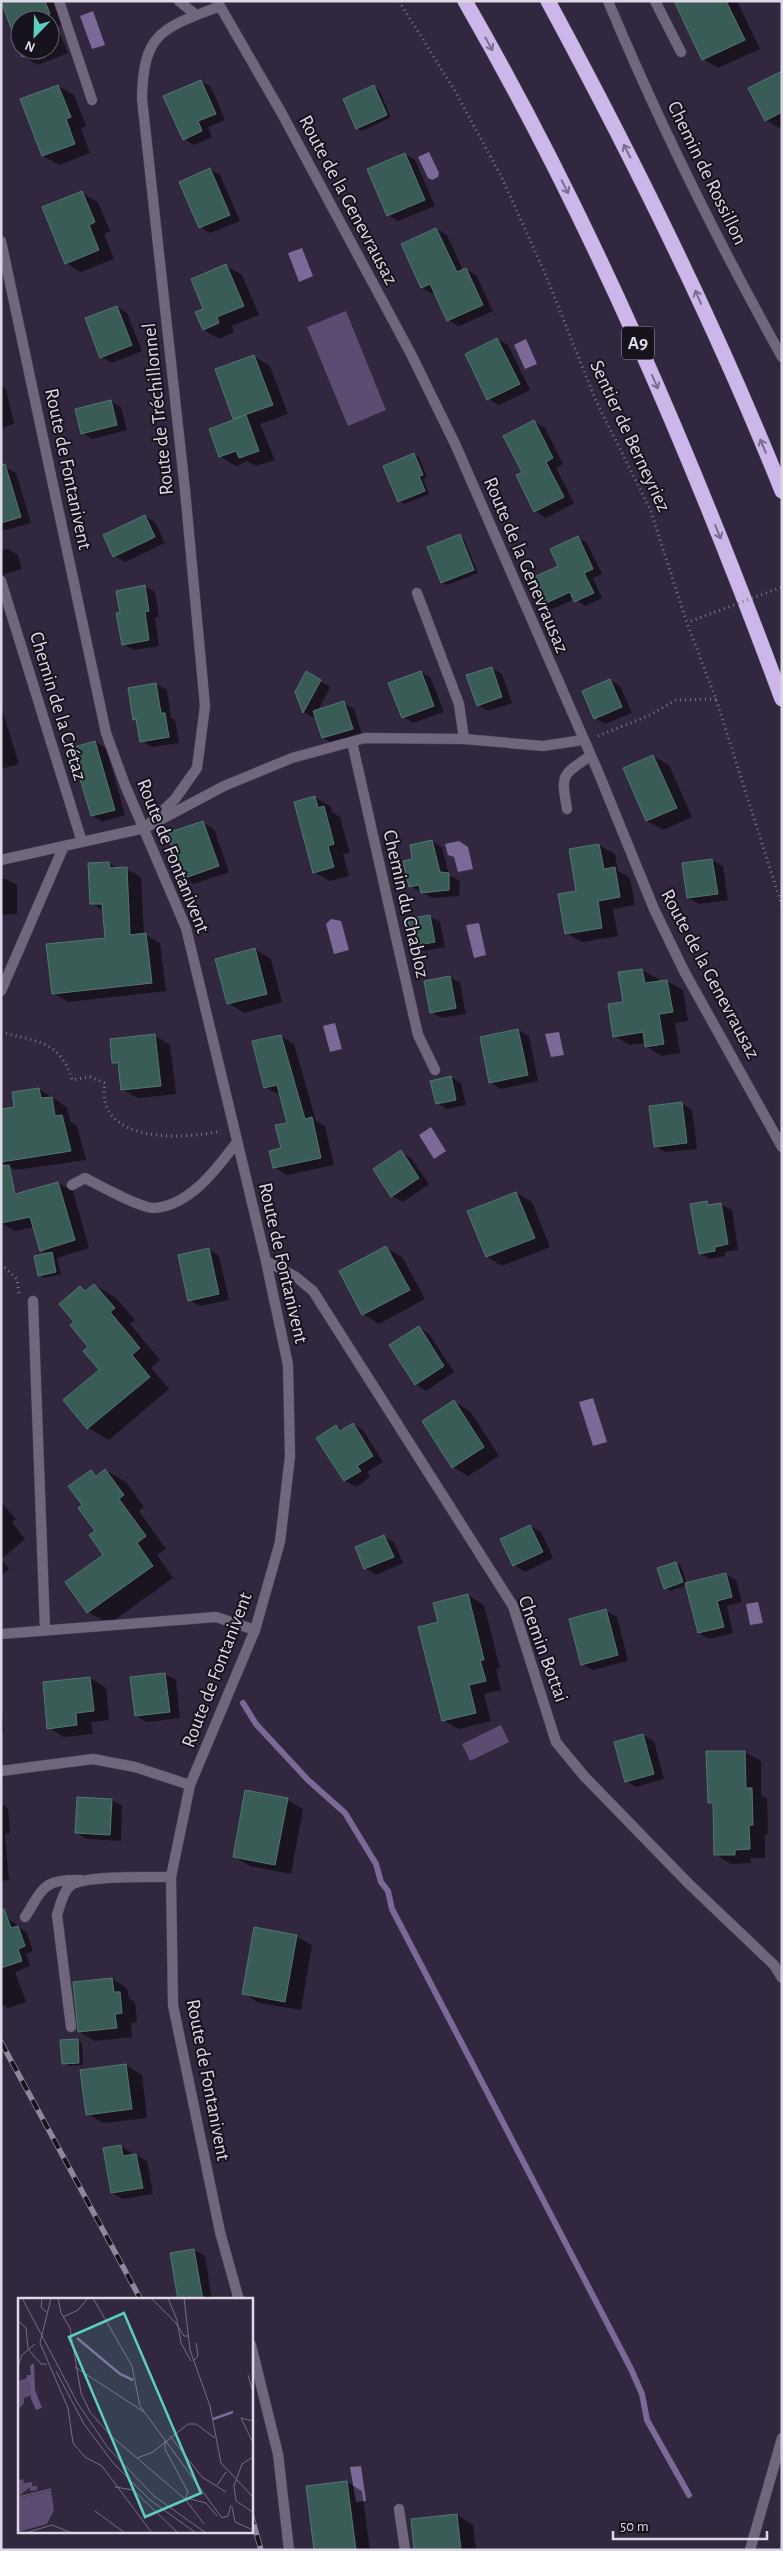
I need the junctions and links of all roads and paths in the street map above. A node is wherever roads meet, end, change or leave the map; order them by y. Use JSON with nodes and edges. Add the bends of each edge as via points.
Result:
{"nodes":[{"id":1,"x":59,"y":1,"type":"edge"},
{"id":2,"x":179,"y":1,"type":"edge"},
{"id":3,"x":399,"y":1,"type":"edge"},
{"id":4,"x":465,"y":1,"type":"edge"},
{"id":5,"x":548,"y":1,"type":"edge"},
{"id":6,"x":608,"y":1,"type":"edge"},
{"id":7,"x":656,"y":1,"type":"edge"},
{"id":8,"x":218,"y":4,"type":"edge"},
{"id":9,"x":196,"y":15,"type":"junction"},
{"id":10,"x":681,"y":52,"type":"dead end"},
{"id":11,"x":92,"y":100,"type":"dead end"},
{"id":12,"x":1,"y":241,"type":"edge"},
{"id":13,"x":782,"y":358,"type":"edge"},
{"id":14,"x":782,"y":491,"type":"edge"},
{"id":15,"x":1,"y":580,"type":"edge"},
{"id":16,"x":782,"y":587,"type":"edge"},
{"id":17,"x":417,"y":593,"type":"dead end"},
{"id":18,"x":686,"y":623,"type":"junction"},
{"id":19,"x":716,"y":699,"type":"junction"},
{"id":20,"x":782,"y":699,"type":"edge"},
{"id":21,"x":464,"y":739,"type":"junction"},
{"id":22,"x":583,"y":740,"type":"junction"},
{"id":23,"x":352,"y":742,"type":"junction"},
{"id":24,"x":598,"y":744,"type":"dead end"},
{"id":25,"x":590,"y":756,"type":"junction"},
{"id":26,"x":568,"y":809,"type":"dead end"},
{"id":27,"x":145,"y":828,"type":"junction"},
{"id":28,"x":82,"y":842,"type":"junction"},
{"id":29,"x":63,"y":848,"type":"junction"},
{"id":30,"x":1,"y":860,"type":"edge"},
{"id":31,"x":782,"y":906,"type":"edge"},
{"id":32,"x":1,"y":991,"type":"edge"},
{"id":33,"x":1,"y":1032,"type":"edge"},
{"id":34,"x":435,"y":1070,"type":"dead end"},
{"id":35,"x":234,"y":1128,"type":"junction"},
{"id":36,"x":237,"y":1142,"type":"junction"},
{"id":37,"x":782,"y":1147,"type":"edge"},
{"id":38,"x":72,"y":1185,"type":"dead end"},
{"id":39,"x":266,"y":1262,"type":"junction"},
{"id":40,"x":1,"y":1264,"type":"edge"},
{"id":41,"x":33,"y":1301,"type":"joint"},
{"id":42,"x":45,"y":1629,"type":"junction"},
{"id":43,"x":255,"y":1630,"type":"junction"},
{"id":44,"x":1,"y":1634,"type":"edge"},
{"id":45,"x":1,"y":1771,"type":"edge"},
{"id":46,"x":190,"y":1785,"type":"junction"},
{"id":47,"x":171,"y":1877,"type":"junction"},
{"id":48,"x":85,"y":1880,"type":"junction"},
{"id":49,"x":25,"y":1917,"type":"dead end"},
{"id":50,"x":782,"y":1978,"type":"edge"},
{"id":51,"x":71,"y":2027,"type":"dead end"},
{"id":52,"x":239,"y":2298,"type":"edge"},
{"id":53,"x":252,"y":2349,"type":"edge"},
{"id":54,"x":782,"y":2438,"type":"edge"},
{"id":55,"x":399,"y":2509,"type":"dead end"},
{"id":56,"x":289,"y":2550,"type":"edge"},
{"id":57,"x":405,"y":2550,"type":"edge"},
{"id":58,"x":750,"y":2550,"type":"edge"}],
"edges":[{"from":1,"to":11,"type":"street"},
{"from":2,"to":9,"type":"street"},
{"from":3,"to":18,"type":"path","name":"Sentier de Berneyriez","via":[[455,91],[501,176],[544,271],[596,401],[650,510]]},
{"from":4,"to":20,"type":"highway","number":"A9","one_way":true,"via":[[574,206],[666,405]]},
{"from":14,"to":5,"type":"highway","one_way":true,"via":[[687,272]]},
{"from":6,"to":13,"type":"street","name":"Chemin de Rossillon","via":[[712,226]]},
{"from":7,"to":10,"type":"street"},
{"from":8,"to":9,"type":"street","name":"Route de Tréchillonnel"},
{"from":8,"to":22,"type":"street","name":"Route de la Genevrausaz","via":[[281,112],[411,354],[456,446]]},
{"from":9,"to":27,"type":"street","name":"Route de Tréchillonnel","via":[[158,36],[149,49],[143,72],[142,99],[205,706],[198,768],[175,799]]},
{"from":12,"to":27,"type":"street","name":"Route de Fontanivent","via":[[106,733]]},
{"from":15,"to":28,"type":"street","name":"Chemin de la Crétaz"},
{"from":16,"to":18,"type":"path","bridge":true},
{"from":17,"to":21,"type":"street","via":[[459,704]]},
{"from":18,"to":19,"type":"path","name":"Sentier de Berneyriez"},
{"from":19,"to":24,"type":"path","via":[[676,700],[598,734]]},
{"from":19,"to":31,"type":"path","name":"Sentier de Berneyriez"},
{"from":21,"to":22,"type":"street","via":[[543,746]]},
{"from":21,"to":23,"type":"street","via":[[365,738]]},
{"from":22,"to":25,"type":"street","name":"Route de la Genevrausaz"},
{"from":23,"to":27,"type":"street","via":[[292,758],[224,786]]},
{"from":23,"to":34,"type":"street","name":"Chemin du Chabloz","via":[[418,1035]]},
{"from":25,"to":26,"type":"street","via":[[564,777]]},
{"from":25,"to":37,"type":"street","name":"Route de la Genevrausaz","via":[[654,909],[684,971]]},
{"from":27,"to":28,"type":"street"},
{"from":27,"to":35,"type":"street","name":"Route de Fontanivent","via":[[186,928]]},
{"from":28,"to":29,"type":"street"},
{"from":29,"to":30,"type":"street"},
{"from":29,"to":32,"type":"street"},
{"from":33,"to":35,"type":"path","via":[[53,1048],[69,1069],[72,1080],[90,1077],[105,1083],[104,1102],[108,1112],[118,1122],[134,1129],[177,1137],[202,1136]]},
{"from":35,"to":36,"type":"street","name":"Route de Fontanivent"},
{"from":36,"to":38,"type":"street","via":[[210,1178],[184,1198],[154,1208],[85,1178]]},
{"from":36,"to":39,"type":"street","name":"Route de Fontanivent"},
{"from":39,"to":43,"type":"street","name":"Route de Fontanivent","via":[[288,1365],[290,1456],[280,1542]]},
{"from":39,"to":50,"type":"street","name":"Chemin Bottai","via":[[296,1277],[313,1291],[513,1606],[556,1742],[584,1776],[689,1884],[774,1965]]},
{"from":40,"to":41,"type":"path","via":[[17,1279],[19,1293]]},
{"from":41,"to":42,"type":"street"},
{"from":42,"to":43,"type":"street","via":[[216,1617]]},
{"from":42,"to":44,"type":"street"},
{"from":43,"to":46,"type":"street","name":"Route de Fontanivent"},
{"from":45,"to":46,"type":"street","via":[[93,1759],[135,1767]]},
{"from":46,"to":47,"type":"street","name":"Route de Fontanivent"},
{"from":47,"to":48,"type":"street"},
{"from":47,"to":52,"type":"street","name":"Route de Fontanivent","via":[[173,2005],[220,2232]]},
{"from":48,"to":49,"type":"street","via":[[58,1879],[45,1886]]},
{"from":48,"to":51,"type":"street","via":[[70,1886],[57,1915]]},
{"from":53,"to":56,"type":"street","via":[[278,2454]]},
{"from":54,"to":58,"type":"street"},
{"from":55,"to":57,"type":"street"}]}
